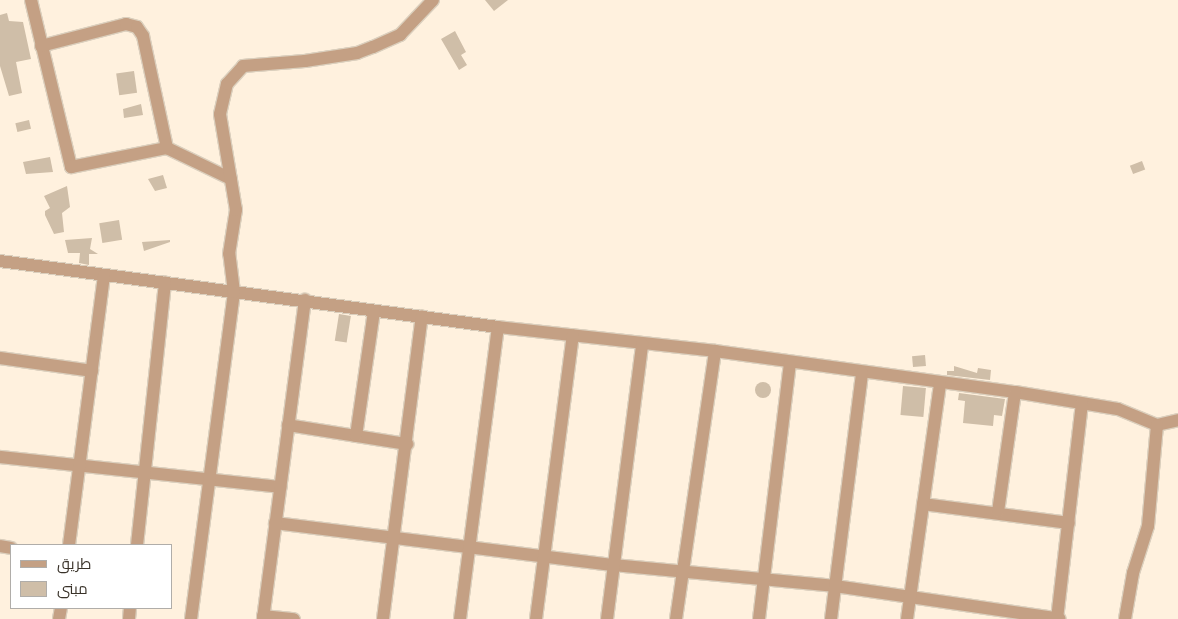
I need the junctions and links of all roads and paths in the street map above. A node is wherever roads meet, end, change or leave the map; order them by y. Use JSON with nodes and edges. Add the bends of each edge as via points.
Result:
{"nodes":[{"id":1,"x":31,"y":0,"type":"edge"},
{"id":2,"x":433,"y":0,"type":"edge"},
{"id":3,"x":41,"y":46,"type":"junction"},
{"id":4,"x":167,"y":148,"type":"junction"},
{"id":5,"x":231,"y":179,"type":"junction"},
{"id":6,"x":0,"y":261,"type":"edge"},
{"id":7,"x":104,"y":274,"type":"junction"},
{"id":8,"x":165,"y":282,"type":"junction"},
{"id":9,"x":234,"y":292,"type":"junction"},
{"id":10,"x":305,"y":300,"type":"junction"},
{"id":11,"x":374,"y":311,"type":"junction"},
{"id":12,"x":422,"y":316,"type":"junction"},
{"id":13,"x":498,"y":327,"type":"junction"},
{"id":14,"x":573,"y":335,"type":"junction"},
{"id":15,"x":642,"y":344,"type":"junction"},
{"id":16,"x":715,"y":351,"type":"junction"},
{"id":17,"x":0,"y":358,"type":"edge"},
{"id":18,"x":790,"y":362,"type":"junction"},
{"id":19,"x":92,"y":371,"type":"junction"},
{"id":20,"x":862,"y":374,"type":"junction"},
{"id":21,"x":940,"y":384,"type":"junction"},
{"id":22,"x":1015,"y":392,"type":"junction"},
{"id":23,"x":1082,"y":403,"type":"junction"},
{"id":24,"x":1178,"y":420,"type":"edge"},
{"id":25,"x":288,"y":425,"type":"junction"},
{"id":26,"x":1157,"y":425,"type":"junction"},
{"id":27,"x":356,"y":436,"type":"junction"},
{"id":28,"x":407,"y":444,"type":"junction"},
{"id":29,"x":0,"y":457,"type":"edge"},
{"id":30,"x":79,"y":468,"type":"junction"},
{"id":31,"x":145,"y":474,"type":"junction"},
{"id":32,"x":210,"y":480,"type":"junction"},
{"id":33,"x":280,"y":487,"type":"junction"},
{"id":34,"x":923,"y":504,"type":"junction"},
{"id":35,"x":998,"y":512,"type":"junction"},
{"id":36,"x":275,"y":523,"type":"junction"},
{"id":37,"x":1069,"y":523,"type":"junction"},
{"id":38,"x":396,"y":538,"type":"junction"},
{"id":39,"x":69,"y":544,"type":"edge"},
{"id":40,"x":137,"y":544,"type":"edge"},
{"id":41,"x":469,"y":547,"type":"junction"},
{"id":42,"x":544,"y":556,"type":"junction"},
{"id":43,"x":614,"y":565,"type":"junction"},
{"id":44,"x":684,"y":571,"type":"junction"},
{"id":45,"x":763,"y":578,"type":"junction"},
{"id":46,"x":835,"y":586,"type":"junction"},
{"id":47,"x":909,"y":598,"type":"junction"},
{"id":48,"x":263,"y":617,"type":"edge"},
{"id":49,"x":191,"y":619,"type":"edge"},
{"id":50,"x":294,"y":619,"type":"edge"},
{"id":51,"x":383,"y":619,"type":"edge"},
{"id":52,"x":460,"y":619,"type":"edge"},
{"id":53,"x":536,"y":619,"type":"edge"},
{"id":54,"x":607,"y":619,"type":"edge"},
{"id":55,"x":676,"y":619,"type":"edge"},
{"id":56,"x":759,"y":619,"type":"edge"},
{"id":57,"x":831,"y":619,"type":"edge"},
{"id":58,"x":907,"y":619,"type":"edge"},
{"id":59,"x":1058,"y":619,"type":"edge"},
{"id":60,"x":1125,"y":619,"type":"edge"}],
"edges":[{"from":1,"to":3,"type":"street"},
{"from":2,"to":5,"type":"street","via":[[400,35],[357,53],[282,64],[253,64],[236,72],[222,100],[220,114]]},
{"from":3,"to":4,"type":"street","via":[[71,166]]},
{"from":3,"to":4,"type":"street","via":[[126,24],[137,27],[143,36]]},
{"from":4,"to":5,"type":"street"},
{"from":5,"to":9,"type":"street","via":[[236,210],[229,245]]},
{"from":6,"to":7,"type":"street"},
{"from":7,"to":8,"type":"street"},
{"from":7,"to":19,"type":"street"},
{"from":8,"to":9,"type":"street"},
{"from":8,"to":31,"type":"street"},
{"from":9,"to":10,"type":"street"},
{"from":9,"to":32,"type":"street"},
{"from":10,"to":11,"type":"street"},
{"from":10,"to":25,"type":"street"},
{"from":11,"to":12,"type":"street"},
{"from":11,"to":27,"type":"street"},
{"from":12,"to":13,"type":"street"},
{"from":12,"to":28,"type":"street"},
{"from":13,"to":14,"type":"street"},
{"from":13,"to":41,"type":"street"},
{"from":14,"to":15,"type":"street"},
{"from":14,"to":42,"type":"street"},
{"from":15,"to":16,"type":"street"},
{"from":15,"to":43,"type":"street"},
{"from":16,"to":18,"type":"street"},
{"from":16,"to":44,"type":"street"},
{"from":17,"to":19,"type":"street"},
{"from":18,"to":20,"type":"street"},
{"from":18,"to":45,"type":"street"},
{"from":19,"to":30,"type":"street"},
{"from":20,"to":21,"type":"street"},
{"from":20,"to":46,"type":"street"},
{"from":21,"to":22,"type":"street"},
{"from":21,"to":34,"type":"street"},
{"from":22,"to":23,"type":"street"},
{"from":22,"to":35,"type":"street"},
{"from":23,"to":26,"type":"street","via":[[1118,409]]},
{"from":23,"to":37,"type":"street"},
{"from":24,"to":26,"type":"street"},
{"from":25,"to":27,"type":"street"},
{"from":25,"to":33,"type":"street"},
{"from":26,"to":60,"type":"street","via":[[1148,526],[1133,573]]},
{"from":27,"to":28,"type":"street"},
{"from":28,"to":38,"type":"street"},
{"from":29,"to":30,"type":"street"},
{"from":30,"to":31,"type":"street"},
{"from":30,"to":39,"type":"street"},
{"from":31,"to":32,"type":"street"},
{"from":31,"to":40,"type":"street"},
{"from":32,"to":33,"type":"street"},
{"from":32,"to":49,"type":"street"},
{"from":33,"to":36,"type":"street"},
{"from":34,"to":35,"type":"street"},
{"from":34,"to":47,"type":"street"},
{"from":35,"to":37,"type":"street"},
{"from":36,"to":38,"type":"street"},
{"from":36,"to":48,"type":"street"},
{"from":37,"to":59,"type":"street"},
{"from":38,"to":41,"type":"street"},
{"from":38,"to":51,"type":"street"},
{"from":41,"to":42,"type":"street"},
{"from":41,"to":52,"type":"street"},
{"from":42,"to":43,"type":"street"},
{"from":42,"to":53,"type":"street"},
{"from":43,"to":44,"type":"street"},
{"from":43,"to":54,"type":"street"},
{"from":44,"to":45,"type":"street"},
{"from":44,"to":55,"type":"street"},
{"from":45,"to":46,"type":"street"},
{"from":45,"to":56,"type":"street"},
{"from":46,"to":47,"type":"street"},
{"from":46,"to":57,"type":"street"},
{"from":47,"to":58,"type":"street"},
{"from":47,"to":59,"type":"street"},
{"from":48,"to":50,"type":"street"}]}
